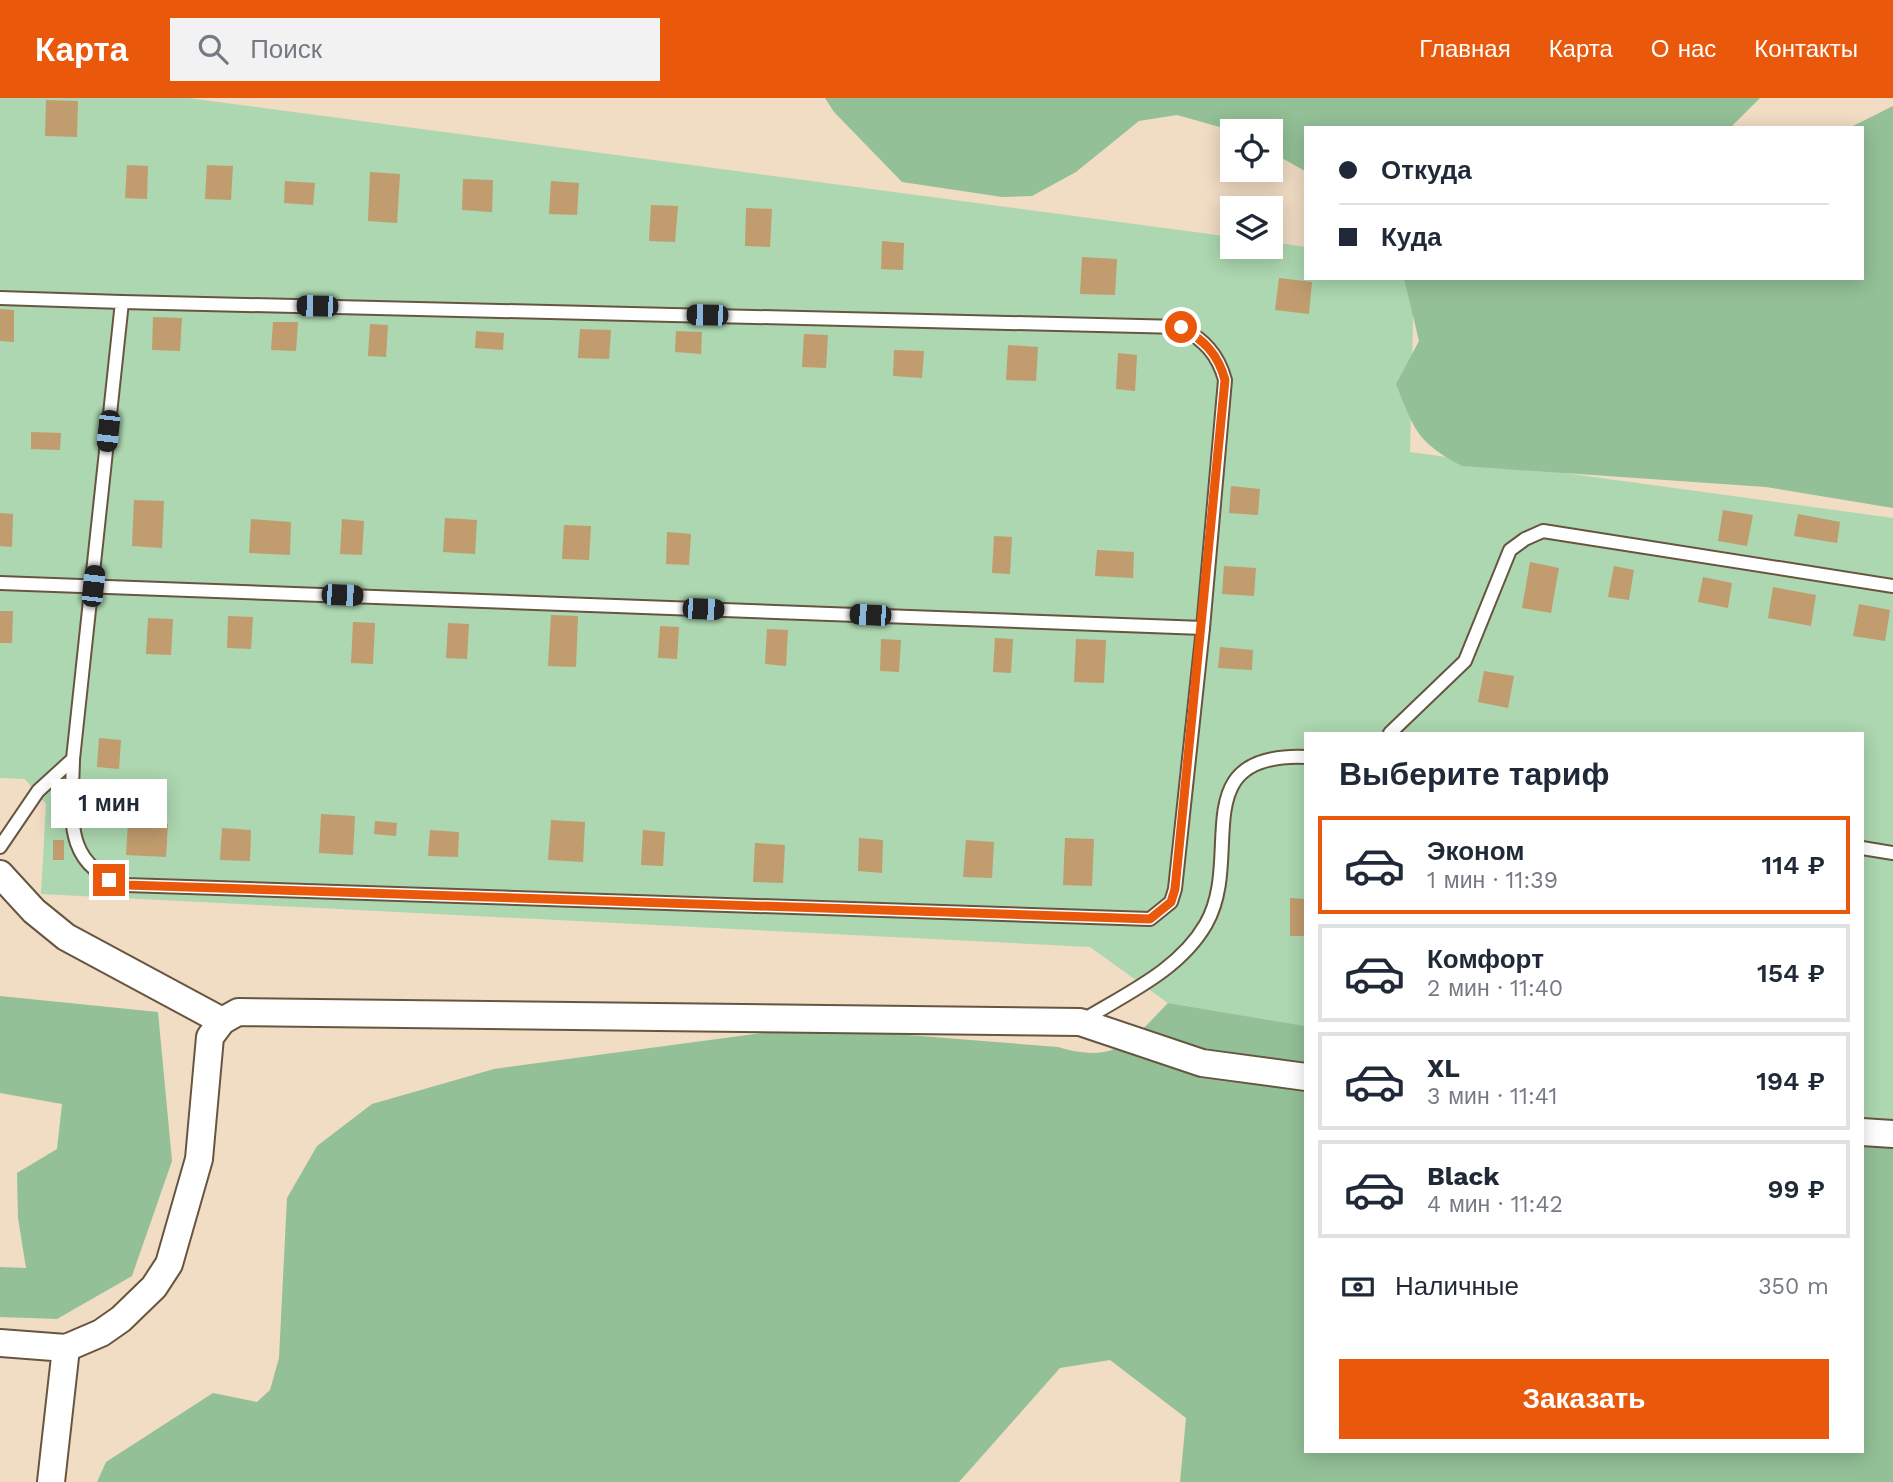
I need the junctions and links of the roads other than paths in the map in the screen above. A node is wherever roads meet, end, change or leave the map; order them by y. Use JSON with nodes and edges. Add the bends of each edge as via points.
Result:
{"nodes":[{"id":1,"x":0,"y":298,"type":"edge"},
{"id":2,"x":122,"y":302,"type":"junction"},
{"id":3,"x":0,"y":583,"type":"edge"},
{"id":4,"x":93,"y":586,"type":"junction"},
{"id":5,"x":1893,"y":586,"type":"edge"},
{"id":6,"x":1203,"y":628,"type":"junction"},
{"id":7,"x":1391,"y":732,"type":"edge"},
{"id":8,"x":1304,"y":757,"type":"edge"},
{"id":9,"x":73,"y":759,"type":"junction"},
{"id":10,"x":0,"y":847,"type":"edge"},
{"id":11,"x":1864,"y":848,"type":"edge"},
{"id":12,"x":1893,"y":853,"type":"edge"},
{"id":13,"x":0,"y":874,"type":"edge"},
{"id":14,"x":222,"y":1021,"type":"junction"},
{"id":15,"x":1080,"y":1022,"type":"junction"},
{"id":16,"x":1304,"y":1077,"type":"edge"},
{"id":17,"x":1864,"y":1132,"type":"edge"},
{"id":18,"x":1893,"y":1134,"type":"edge"},
{"id":19,"x":0,"y":1343,"type":"edge"},
{"id":20,"x":66,"y":1348,"type":"junction"},
{"id":21,"x":51,"y":1482,"type":"edge"}],
"edges":[{"from":1,"to":2,"type":"lane"},
{"from":2,"to":4,"type":"lane"},
{"from":2,"to":6,"type":"lane","via":[[1181,327],[1200,337],[1214,353],[1225,380]]},
{"from":3,"to":4,"type":"lane"},
{"from":4,"to":6,"type":"lane"},
{"from":4,"to":9,"type":"lane"},
{"from":5,"to":7,"type":"lane","via":[[1543,531],[1510,550],[1465,661]]},
{"from":6,"to":9,"type":"lane","via":[[1175,889],[1171,902],[1150,919],[126,885],[90,867],[78,848],[72,827]]},
{"from":8,"to":15,"type":"lane","via":[[1276,756],[1256,761],[1241,772],[1228,797],[1215,903],[1208,922],[1173,964]]},
{"from":9,"to":10,"type":"lane","via":[[38,791]]},
{"from":11,"to":12,"type":"lane"},
{"from":13,"to":14,"type":"street","via":[[66,937]]},
{"from":14,"to":15,"type":"street","via":[[256,1009]]},
{"from":14,"to":20,"type":"street","via":[[210,1037],[198,1159],[169,1264],[154,1287],[121,1320]]},
{"from":15,"to":16,"type":"street","via":[[1202,1063]]},
{"from":17,"to":18,"type":"street"},
{"from":19,"to":20,"type":"street"},
{"from":20,"to":21,"type":"street"}]}
